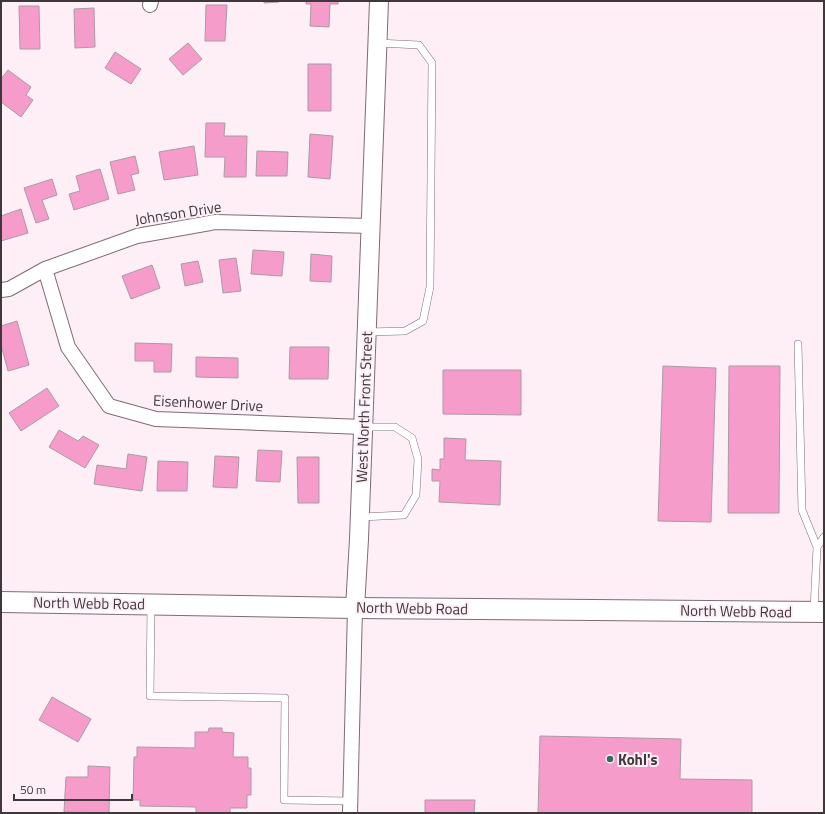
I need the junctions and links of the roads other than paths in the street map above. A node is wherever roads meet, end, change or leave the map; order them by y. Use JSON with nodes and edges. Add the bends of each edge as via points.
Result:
{"nodes":[{"id":1,"x":379,"y":1,"type":"edge"},
{"id":2,"x":378,"y":43,"type":"junction"},
{"id":3,"x":371,"y":226,"type":"junction"},
{"id":4,"x":45,"y":269,"type":"junction"},
{"id":5,"x":1,"y":290,"type":"edge"},
{"id":6,"x":368,"y":332,"type":"junction"},
{"id":7,"x":798,"y":344,"type":"dead end"},
{"id":8,"x":364,"y":427,"type":"junction"},
{"id":9,"x":360,"y":516,"type":"junction"},
{"id":10,"x":824,"y":537,"type":"edge"},
{"id":11,"x":817,"y":547,"type":"junction"},
{"id":12,"x":1,"y":602,"type":"edge"},
{"id":13,"x":151,"y":604,"type":"junction"},
{"id":14,"x":355,"y":608,"type":"junction"},
{"id":15,"x":819,"y":612,"type":"edge"},
{"id":16,"x":350,"y":807,"type":"edge"}],
"edges":[{"from":1,"to":2,"type":"street","name":"West North Front Street"},
{"from":2,"to":3,"type":"street","name":"West North Front Street"},
{"from":2,"to":6,"type":"lane","via":[[419,45],[432,63],[430,287],[423,321],[405,331]]},
{"from":3,"to":4,"type":"street","name":"Johnson Drive","via":[[216,222],[137,236]]},
{"from":3,"to":6,"type":"street","name":"West North Front Street"},
{"from":4,"to":5,"type":"street","name":"Johnson Drive","via":[[9,289]]},
{"from":4,"to":8,"type":"street","name":"Eisenhower Drive","via":[[68,347],[109,406],[156,419]]},
{"from":6,"to":8,"type":"street","name":"West North Front Street"},
{"from":7,"to":11,"type":"lane","via":[[802,510]]},
{"from":8,"to":9,"type":"street","name":"West North Front Street"},
{"from":8,"to":9,"type":"lane","via":[[395,427],[412,438],[418,459],[416,495],[404,515]]},
{"from":9,"to":14,"type":"street","name":"West North Front Street"},
{"from":10,"to":11,"type":"lane"},
{"from":11,"to":15,"type":"lane"},
{"from":12,"to":13,"type":"main road","name":"North Webb Road"},
{"from":13,"to":14,"type":"main road","name":"North Webb Road"},
{"from":13,"to":16,"type":"lane","via":[[150,696],[285,698],[284,800]]},
{"from":14,"to":15,"type":"main road","name":"North Webb Road"},
{"from":14,"to":16,"type":"street","name":"West North Front Street"}]}
